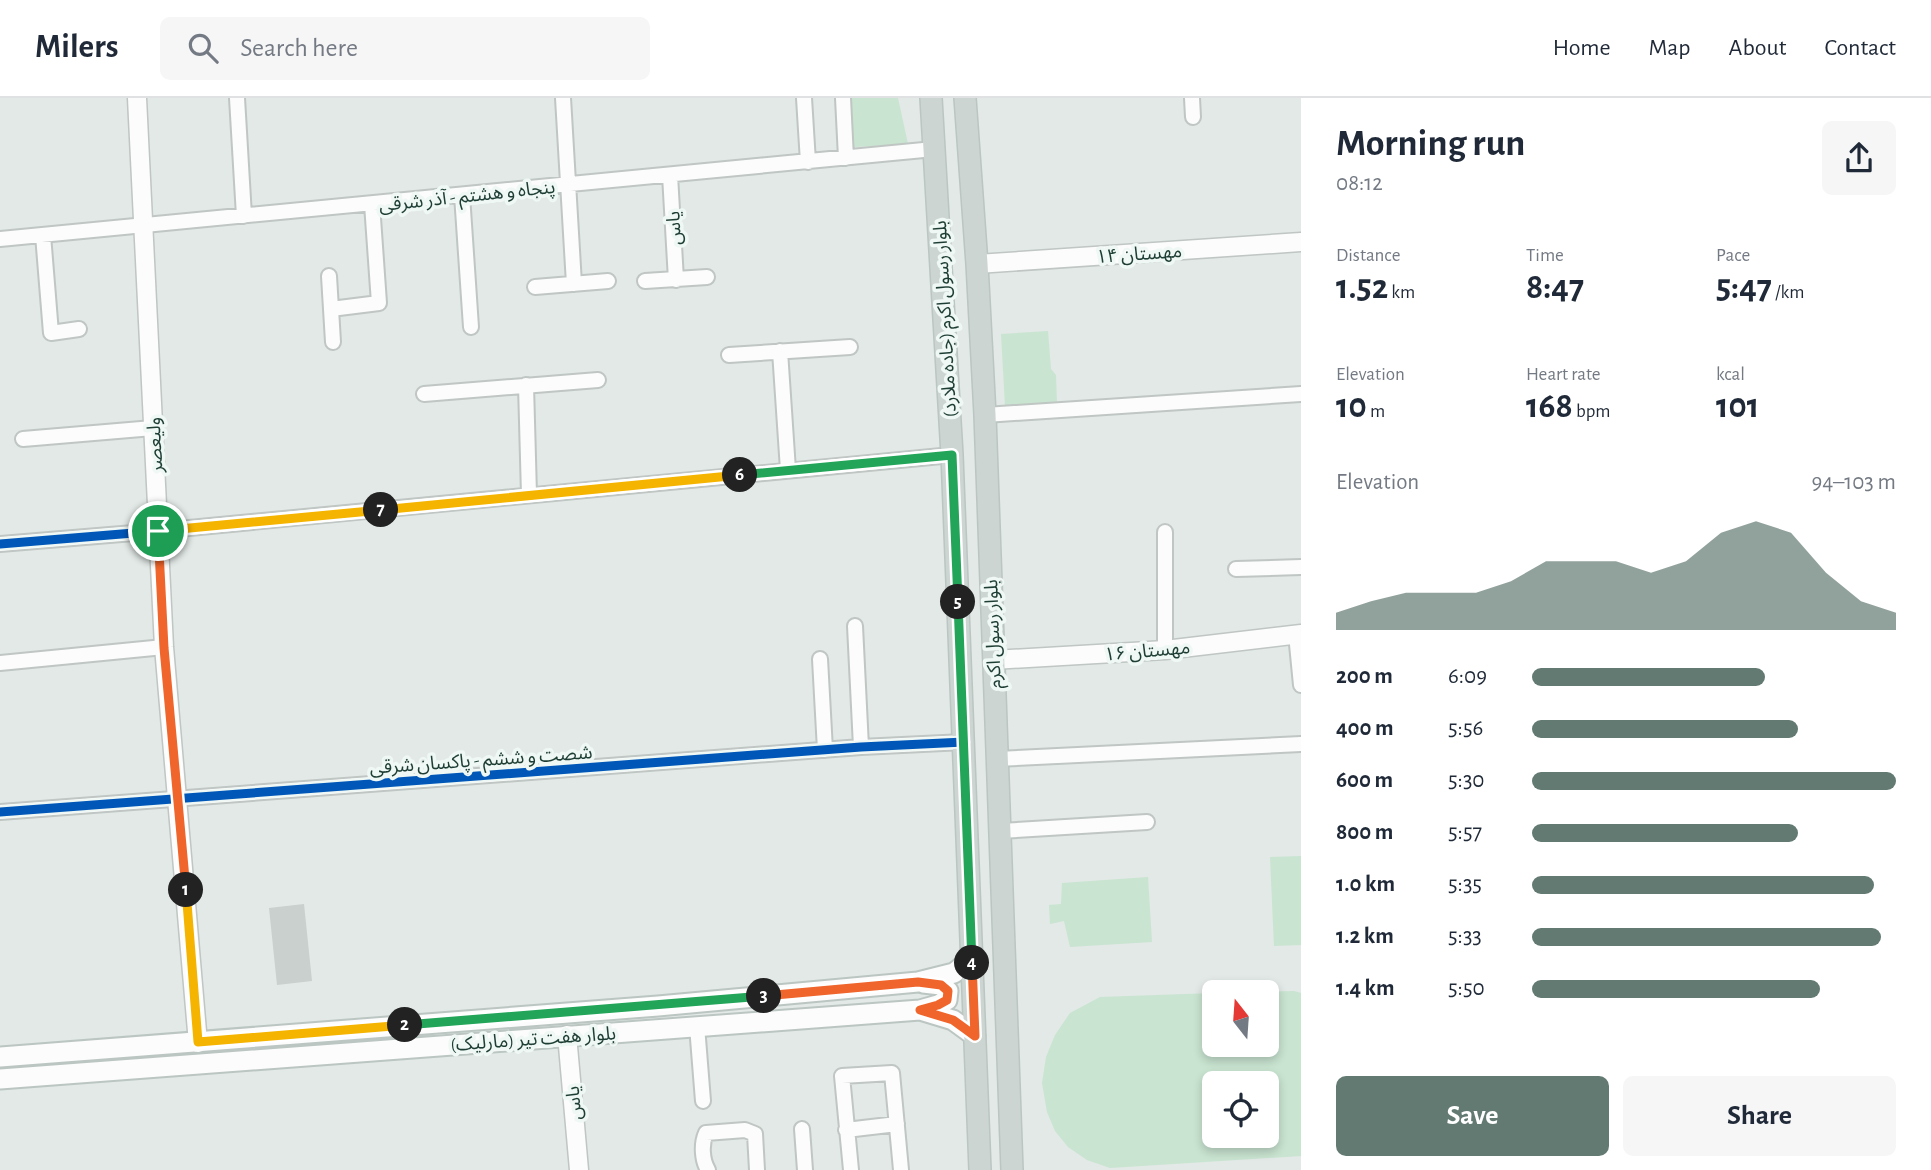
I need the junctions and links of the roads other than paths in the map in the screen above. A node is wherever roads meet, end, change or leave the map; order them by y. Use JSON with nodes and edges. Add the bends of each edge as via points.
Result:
{"nodes":[{"id":1,"x":137,"y":98,"type":"edge"},
{"id":2,"x":237,"y":98,"type":"edge"},
{"id":3,"x":563,"y":98,"type":"edge"},
{"id":4,"x":804,"y":98,"type":"edge"},
{"id":5,"x":843,"y":98,"type":"edge"},
{"id":6,"x":931,"y":98,"type":"edge"},
{"id":7,"x":965,"y":98,"type":"edge"},
{"id":8,"x":1192,"y":98,"type":"edge"},
{"id":9,"x":1193,"y":117,"type":"dead end"},
{"id":10,"x":934,"y":149,"type":"junction"},
{"id":11,"x":846,"y":158,"type":"junction"},
{"id":12,"x":808,"y":162,"type":"junction"},
{"id":13,"x":670,"y":175,"type":"junction"},
{"id":14,"x":568,"y":185,"type":"junction"},
{"id":15,"x":462,"y":195,"type":"junction"},
{"id":16,"x":372,"y":204,"type":"junction"},
{"id":17,"x":244,"y":216,"type":"junction"},
{"id":18,"x":144,"y":226,"type":"junction"},
{"id":19,"x":43,"y":234,"type":"junction"},
{"id":20,"x":0,"y":239,"type":"edge"},
{"id":21,"x":1301,"y":242,"type":"edge"},
{"id":22,"x":977,"y":264,"type":"junction"},
{"id":23,"x":329,"y":276,"type":"dead end"},
{"id":24,"x":707,"y":277,"type":"dead end"},
{"id":25,"x":676,"y":280,"type":"junction"},
{"id":26,"x":608,"y":281,"type":"dead end"},
{"id":27,"x":645,"y":281,"type":"dead end"},
{"id":28,"x":574,"y":284,"type":"junction"},
{"id":29,"x":535,"y":287,"type":"dead end"},
{"id":30,"x":331,"y":309,"type":"junction"},
{"id":31,"x":471,"y":327,"type":"dead end"},
{"id":32,"x":79,"y":329,"type":"dead end"},
{"id":33,"x":333,"y":342,"type":"dead end"},
{"id":34,"x":850,"y":346,"type":"dead end"},
{"id":35,"x":780,"y":351,"type":"junction"},
{"id":36,"x":729,"y":355,"type":"dead end"},
{"id":37,"x":597,"y":380,"type":"dead end"},
{"id":38,"x":526,"y":385,"type":"junction"},
{"id":39,"x":424,"y":394,"type":"dead end"},
{"id":40,"x":1301,"y":394,"type":"edge"},
{"id":41,"x":985,"y":415,"type":"junction"},
{"id":42,"x":153,"y":428,"type":"junction"},
{"id":43,"x":23,"y":439,"type":"dead end"},
{"id":44,"x":952,"y":455,"type":"junction"},
{"id":45,"x":788,"y":470,"type":"junction"},
{"id":46,"x":529,"y":495,"type":"junction"},
{"id":47,"x":158,"y":531,"type":"junction"},
{"id":48,"x":1164,"y":532,"type":"dead end"},
{"id":49,"x":0,"y":544,"type":"edge"},
{"id":50,"x":1301,"y":568,"type":"edge"},
{"id":51,"x":1236,"y":569,"type":"dead end"},
{"id":52,"x":855,"y":626,"type":"dead end"},
{"id":53,"x":1299,"y":634,"type":"edge"},
{"id":54,"x":164,"y":648,"type":"junction"},
{"id":55,"x":1165,"y":650,"type":"junction"},
{"id":56,"x":820,"y":659,"type":"dead end"},
{"id":57,"x":993,"y":660,"type":"junction"},
{"id":58,"x":0,"y":663,"type":"edge"},
{"id":59,"x":1301,"y":685,"type":"edge"},
{"id":60,"x":964,"y":742,"type":"junction"},
{"id":61,"x":1301,"y":744,"type":"edge"},
{"id":62,"x":861,"y":747,"type":"junction"},
{"id":63,"x":825,"y":750,"type":"junction"},
{"id":64,"x":997,"y":759,"type":"junction"},
{"id":65,"x":178,"y":798,"type":"junction"},
{"id":66,"x":0,"y":812,"type":"edge"},
{"id":67,"x":1147,"y":822,"type":"dead end"},
{"id":68,"x":1000,"y":831,"type":"junction"},
{"id":69,"x":972,"y":959,"type":"junction"},
{"id":70,"x":918,"y":982,"type":"junction"},
{"id":71,"x":920,"y":1010,"type":"junction"},
{"id":72,"x":697,"y":1026,"type":"junction"},
{"id":73,"x":567,"y":1035,"type":"junction"},
{"id":74,"x":975,"y":1036,"type":"junction"},
{"id":75,"x":198,"y":1042,"type":"junction"},
{"id":76,"x":0,"y":1057,"type":"edge"},
{"id":77,"x":0,"y":1079,"type":"edge"},
{"id":78,"x":703,"y":1101,"type":"dead end"},
{"id":79,"x":897,"y":1124,"type":"junction"},
{"id":80,"x":802,"y":1129,"type":"dead end"},
{"id":81,"x":846,"y":1130,"type":"junction"},
{"id":82,"x":579,"y":1170,"type":"edge"},
{"id":83,"x":708,"y":1170,"type":"edge"},
{"id":84,"x":757,"y":1170,"type":"edge"},
{"id":85,"x":805,"y":1170,"type":"edge"},
{"id":86,"x":851,"y":1170,"type":"edge"},
{"id":87,"x":901,"y":1170,"type":"edge"},
{"id":88,"x":980,"y":1170,"type":"edge"},
{"id":89,"x":1012,"y":1170,"type":"edge"}],
"edges":[{"from":1,"to":18,"type":"street","name":"ولیعصر"},
{"from":2,"to":17,"type":"street"},
{"from":3,"to":14,"type":"street"},
{"from":4,"to":12,"type":"street"},
{"from":5,"to":11,"type":"street"},
{"from":6,"to":10,"type":"main road","name":"بلوار رسول اکرم (جاده ملارد)"},
{"from":7,"to":22,"type":"main road","name":"بلوار رسول اکرم"},
{"from":8,"to":9,"type":"street"},
{"from":10,"to":11,"type":"street","name":"پنجاه و هشتم - آذر شرقی"},
{"from":10,"to":44,"type":"main road","name":"بلوار رسول اکرم (جاده ملارد)"},
{"from":11,"to":12,"type":"street","name":"پنجاه و هشتم - آذر شرقی"},
{"from":12,"to":13,"type":"street","name":"پنجاه و هشتم - آذر شرقی"},
{"from":13,"to":14,"type":"street","name":"پنجاه و هشتم - آذر شرقی"},
{"from":13,"to":25,"type":"street","name":"یاس"},
{"from":14,"to":15,"type":"street","name":"پنجاه و هشتم - آذر شرقی"},
{"from":14,"to":28,"type":"street"},
{"from":15,"to":16,"type":"street","name":"پنجاه و هشتم - آذر شرقی"},
{"from":15,"to":31,"type":"street"},
{"from":16,"to":17,"type":"street","name":"پنجاه و هشتم - آذر شرقی"},
{"from":16,"to":30,"type":"street","via":[[379,303]]},
{"from":17,"to":18,"type":"street","name":"پنجاه و هشتم - آذر شرقی"},
{"from":18,"to":19,"type":"street","name":"پنجاه و هشتم - آذر شرقی"},
{"from":18,"to":42,"type":"street","name":"ولیعصر"},
{"from":19,"to":20,"type":"street","name":"پنجاه و هشتم - آذر شرقی"},
{"from":19,"to":32,"type":"street","via":[[51,333]]},
{"from":21,"to":22,"type":"street","name":"مهستان ۱۴"},
{"from":22,"to":41,"type":"main road","name":"بلوار رسول اکرم"},
{"from":23,"to":30,"type":"street"},
{"from":24,"to":25,"type":"street"},
{"from":25,"to":27,"type":"street"},
{"from":26,"to":28,"type":"street"},
{"from":28,"to":29,"type":"street"},
{"from":30,"to":33,"type":"street"},
{"from":34,"to":35,"type":"street"},
{"from":35,"to":36,"type":"street"},
{"from":35,"to":45,"type":"street"},
{"from":37,"to":38,"type":"street"},
{"from":38,"to":39,"type":"street"},
{"from":38,"to":46,"type":"street"},
{"from":40,"to":41,"type":"street"},
{"from":41,"to":57,"type":"main road","name":"بلوار رسول اکرم"},
{"from":42,"to":43,"type":"street"},
{"from":42,"to":47,"type":"street","name":"ولیعصر"},
{"from":44,"to":45,"type":"street"},
{"from":44,"to":60,"type":"main road","name":"بلوار رسول اکرم (جاده ملارد)"},
{"from":45,"to":46,"type":"street"},
{"from":46,"to":47,"type":"street"},
{"from":47,"to":49,"type":"street"},
{"from":47,"to":54,"type":"street","name":"ولیعصر"},
{"from":48,"to":55,"type":"street"},
{"from":50,"to":51,"type":"street"},
{"from":52,"to":62,"type":"street"},
{"from":53,"to":55,"type":"street","name":"مهستان ۱۶"},
{"from":53,"to":59,"type":"street"},
{"from":54,"to":58,"type":"street"},
{"from":54,"to":65,"type":"street","name":"ولیعصر"},
{"from":55,"to":57,"type":"street","name":"مهستان ۱۶"},
{"from":56,"to":63,"type":"street"},
{"from":57,"to":64,"type":"main road","name":"بلوار رسول اکرم"},
{"from":60,"to":62,"type":"street","name":"شصت و ششم - پاکسان شرقی"},
{"from":60,"to":69,"type":"main road","name":"بلوار رسول اکرم (جاده ملارد)"},
{"from":61,"to":64,"type":"street"},
{"from":62,"to":63,"type":"street","name":"شصت و ششم - پاکسان شرقی"},
{"from":63,"to":65,"type":"street","name":"شصت و ششم - پاکسان شرقی"},
{"from":64,"to":68,"type":"main road","name":"بلوار رسول اکرم"},
{"from":65,"to":66,"type":"street","name":"شصت و ششم - پاکسان شرقی"},
{"from":65,"to":75,"type":"street","name":"ولیعصر"},
{"from":67,"to":68,"type":"street"},
{"from":68,"to":89,"type":"main road","name":"بلوار رسول اکرم"},
{"from":69,"to":70,"type":"main road","name":"بلوار هفت تیر (مارلیک)","via":[[954,973]]},
{"from":69,"to":74,"type":"main road","name":"بلوار رسول اکرم (جاده ملارد)"},
{"from":70,"to":71,"type":"main road","via":[[941,985],[948,991],[947,1000]]},
{"from":70,"to":75,"type":"main road","name":"بلوار هفت تیر (مارلیک)"},
{"from":71,"to":72,"type":"main road","name":"بلوار هفت تیر (مارلیک)"},
{"from":71,"to":74,"type":"main road","name":"بلوار هفت تیر (مارلیک)","via":[[953,1020]]},
{"from":72,"to":73,"type":"main road","name":"بلوار هفت تیر (مارلیک)"},
{"from":72,"to":78,"type":"street"},
{"from":73,"to":77,"type":"main road","name":"بلوار هفت تیر (مارلیک)"},
{"from":73,"to":82,"type":"street","name":"یاس"},
{"from":74,"to":88,"type":"main road","name":"بلوار رسول اکرم (جاده ملارد)"},
{"from":75,"to":76,"type":"main road","name":"بلوار هفت تیر (مارلیک)"},
{"from":79,"to":81,"type":"street"},
{"from":79,"to":81,"type":"street","via":[[891,1073],[842,1076]]},
{"from":79,"to":87,"type":"street"},
{"from":80,"to":85,"type":"street"},
{"from":81,"to":86,"type":"street"},
{"from":83,"to":84,"type":"street","via":[[702,1140],[706,1133],[745,1130],[755,1134]]}]}
